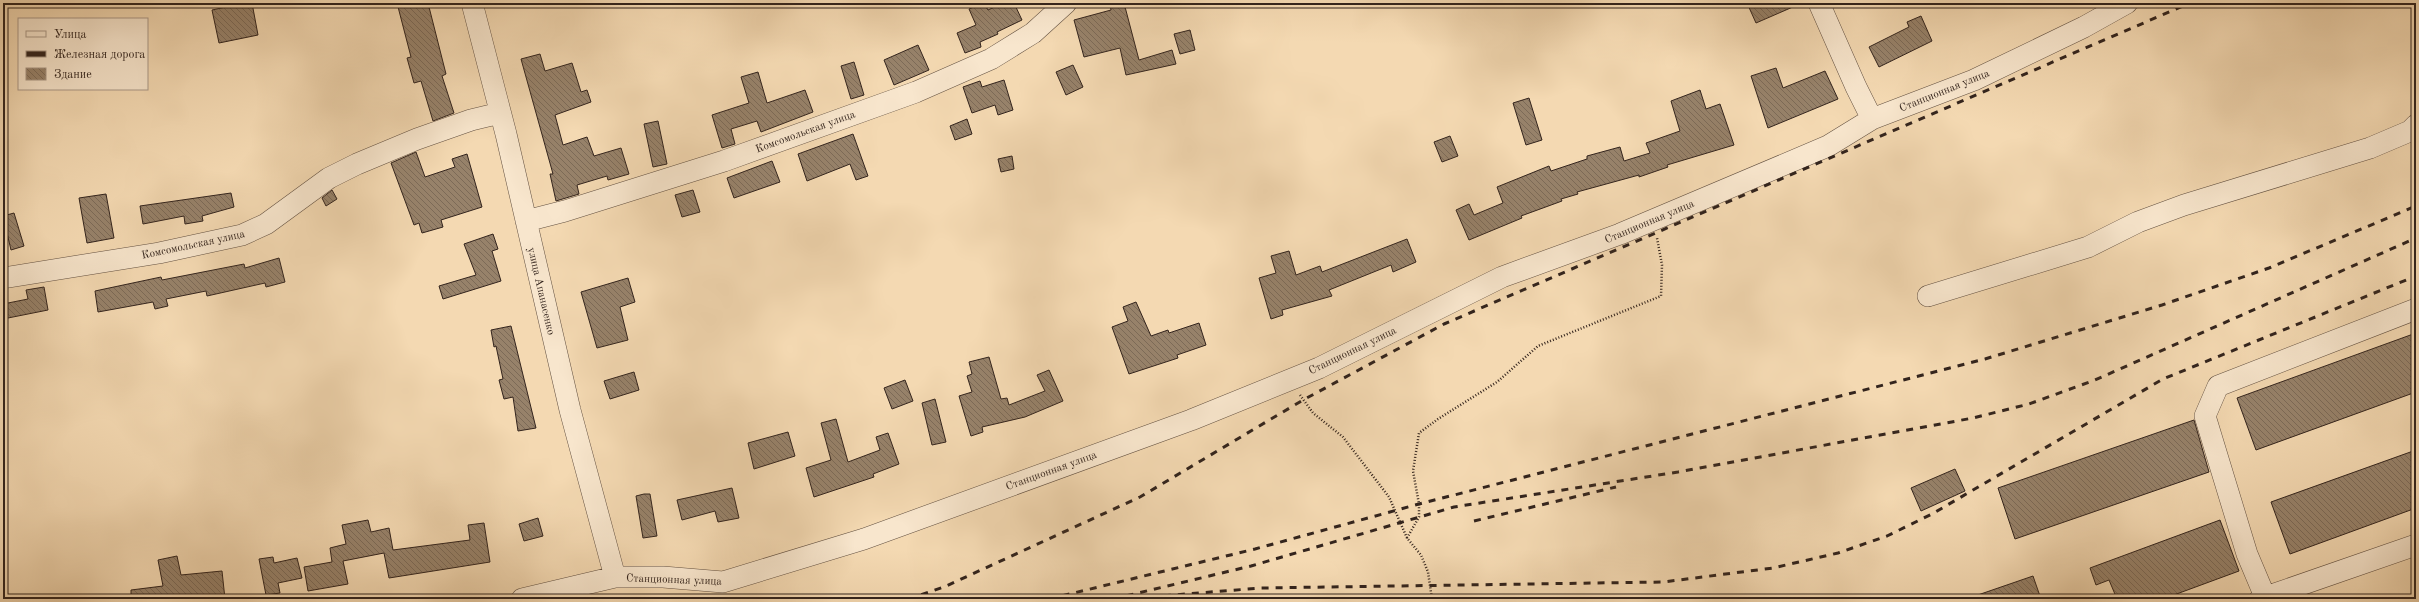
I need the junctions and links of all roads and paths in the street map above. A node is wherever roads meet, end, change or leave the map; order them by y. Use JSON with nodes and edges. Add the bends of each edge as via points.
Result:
{"nodes":[{"id":1,"x":472,"y":3,"type":"edge"},
{"id":2,"x":1066,"y":3,"type":"edge"},
{"id":3,"x":1819,"y":3,"type":"edge"},
{"id":4,"x":2127,"y":3,"type":"edge"},
{"id":5,"x":500,"y":113,"type":"junction"},
{"id":6,"x":1872,"y":119,"type":"junction"},
{"id":7,"x":2416,"y":125,"type":"edge"},
{"id":8,"x":1652,"y":220,"type":"junction"},
{"id":9,"x":526,"y":221,"type":"junction"},
{"id":10,"x":3,"y":278,"type":"edge"},
{"id":11,"x":1928,"y":296,"type":"dead end"},
{"id":12,"x":2416,"y":310,"type":"edge"},
{"id":13,"x":1291,"y":378,"type":"junction"},
{"id":14,"x":1407,"y":538,"type":"junction"},
{"id":15,"x":2416,"y":545,"type":"edge"},
{"id":16,"x":615,"y":578,"type":"junction"},
{"id":17,"x":2264,"y":598,"type":"edge"},
{"id":18,"x":522,"y":599,"type":"edge"},
{"id":19,"x":1432,"y":599,"type":"edge"}],
"edges":[{"from":1,"to":5,"type":"street","name":"улица Апанасенко"},
{"from":2,"to":9,"type":"street","name":"Комсомольская улица","via":[[1033,33],[991,59],[916,92],[724,160]]},
{"from":3,"to":6,"type":"street"},
{"from":4,"to":6,"type":"street","name":"Станционная улица","via":[[2084,27],[1987,73]]},
{"from":5,"to":9,"type":"street","name":"улица Апанасенко"},
{"from":5,"to":10,"type":"street","name":"Комсомольская улица","via":[[417,139],[357,164],[329,178],[266,224],[242,235],[159,253]]},
{"from":6,"to":8,"type":"street","name":"Станционная улица","via":[[1828,146]]},
{"from":7,"to":11,"type":"street","via":[[2370,148],[2184,205],[2138,222],[2088,247]]},
{"from":8,"to":13,"type":"street","name":"Станционная улица","via":[[1502,277],[1319,368]]},
{"from":8,"to":14,"type":"path","via":[[1662,265],[1661,296],[1538,346],[1497,382],[1420,433],[1413,471],[1419,504],[1418,517]]},
{"from":9,"to":16,"type":"street","name":"улица Апанасенко","via":[[570,410]]},
{"from":12,"to":17,"type":"street","via":[[2218,386],[2204,416],[2247,554]]},
{"from":13,"to":14,"type":"path","via":[[1313,413],[1343,437],[1389,497]]},
{"from":13,"to":16,"type":"street","name":"Станционная улица","via":[[1191,420],[864,539],[730,580],[723,582],[663,577]]},
{"from":14,"to":19,"type":"path","via":[[1421,555],[1428,572]]},
{"from":15,"to":17,"type":"street"},
{"from":16,"to":18,"type":"street","name":"Станционная улица"}]}
